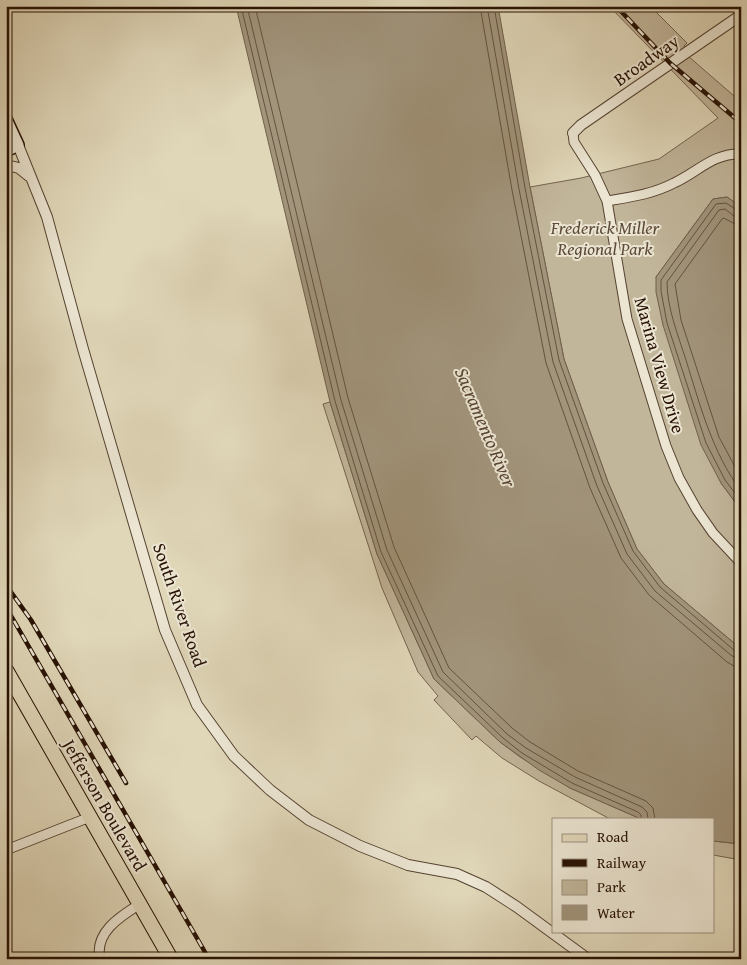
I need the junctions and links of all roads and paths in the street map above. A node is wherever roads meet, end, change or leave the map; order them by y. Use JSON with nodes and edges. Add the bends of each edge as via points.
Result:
{"nodes":[{"id":1,"x":741,"y":15,"type":"edge"},
{"id":2,"x":6,"y":119,"type":"edge"},
{"id":3,"x":573,"y":133,"type":"joint"},
{"id":4,"x":18,"y":145,"type":"junction"},
{"id":5,"x":6,"y":150,"type":"edge"},
{"id":6,"x":741,"y":154,"type":"edge"},
{"id":7,"x":6,"y":165,"type":"edge"},
{"id":8,"x":32,"y":178,"type":"junction"},
{"id":9,"x":607,"y":201,"type":"junction"},
{"id":10,"x":741,"y":563,"type":"edge"},
{"id":11,"x":6,"y":670,"type":"edge"},
{"id":12,"x":90,"y":817,"type":"junction"},
{"id":13,"x":6,"y":850,"type":"edge"},
{"id":14,"x":140,"y":904,"type":"junction"},
{"id":15,"x":100,"y":959,"type":"edge"},
{"id":16,"x":171,"y":959,"type":"edge"},
{"id":17,"x":588,"y":959,"type":"edge"}],
"edges":[{"from":1,"to":3,"type":"street","name":"Broadway"},
{"from":2,"to":4,"type":"main road","name":"South River Road"},
{"from":3,"to":9,"type":"street","name":"Marina View Drive","via":[[574,142]]},
{"from":4,"to":5,"type":"main road"},
{"from":4,"to":8,"type":"street","name":"South River Road"},
{"from":6,"to":9,"type":"street","via":[[728,154],[708,162],[675,183],[647,195]]},
{"from":7,"to":8,"type":"street","via":[[19,168]]},
{"from":8,"to":17,"type":"street","name":"South River Road","via":[[47,217],[165,630],[197,706],[234,756],[309,820],[360,846],[408,865],[457,874],[486,887]]},
{"from":9,"to":10,"type":"street","name":"Marina View Drive","via":[[627,319],[666,446],[697,510]]},
{"from":11,"to":12,"type":"main road","name":"Jefferson Boulevard"},
{"from":12,"to":13,"type":"street"},
{"from":12,"to":14,"type":"main road","name":"Jefferson Boulevard"},
{"from":14,"to":15,"type":"street","via":[[121,916],[104,934],[99,944]]},
{"from":14,"to":16,"type":"main road","name":"Jefferson Boulevard"}]}
